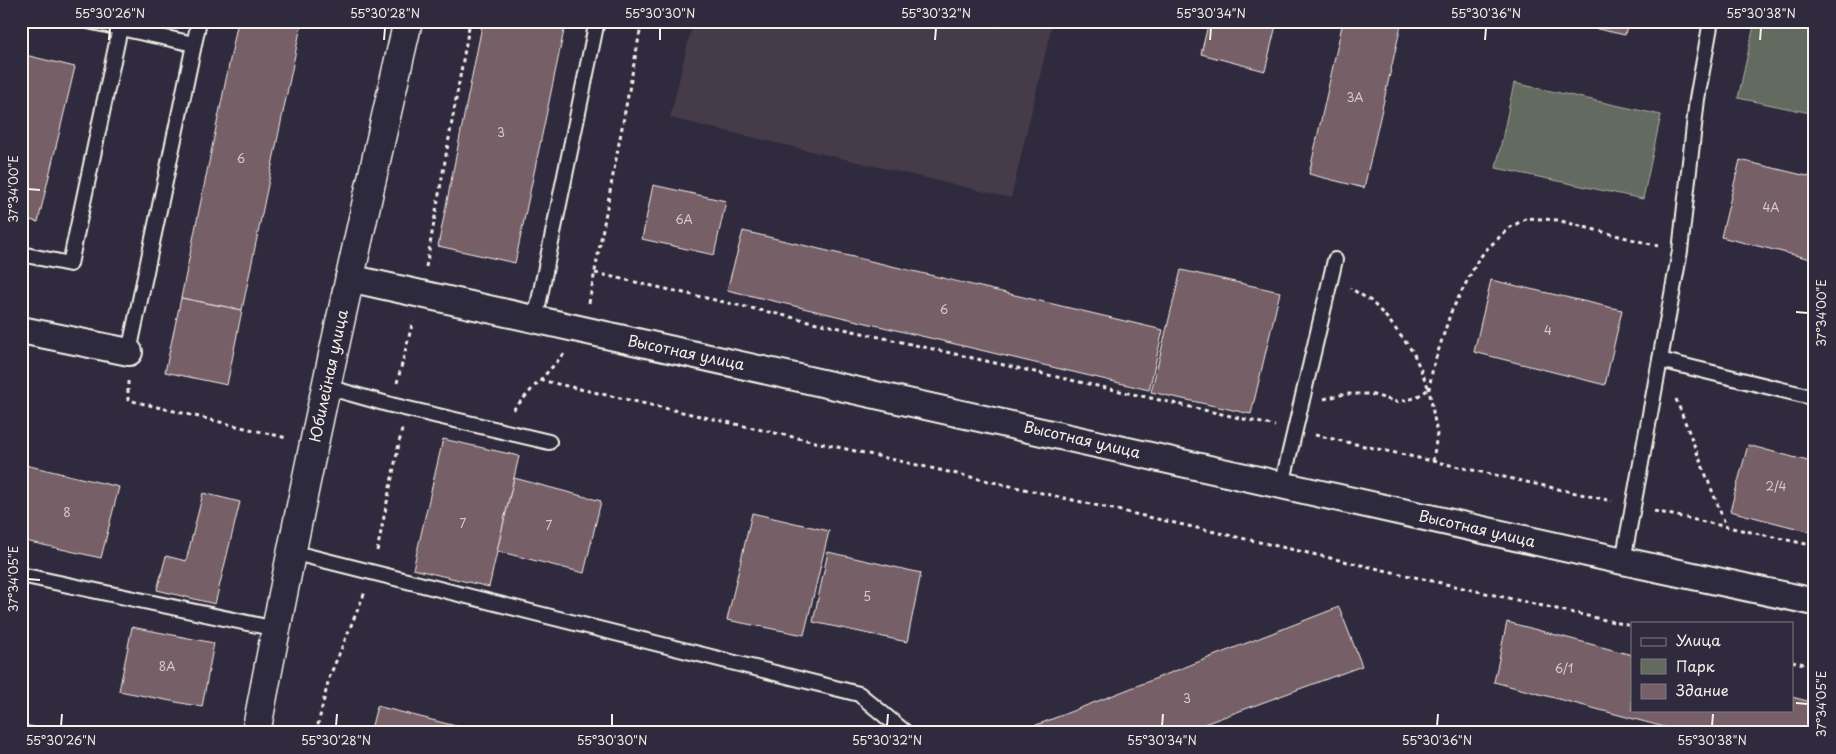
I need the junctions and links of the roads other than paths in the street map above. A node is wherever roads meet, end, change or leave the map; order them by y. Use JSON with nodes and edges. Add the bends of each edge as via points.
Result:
{"nodes":[{"id":1,"x":88,"y":21,"type":"edge"},
{"id":2,"x":199,"y":21,"type":"edge"},
{"id":3,"x":408,"y":21,"type":"edge"},
{"id":4,"x":597,"y":21,"type":"edge"},
{"id":5,"x":1711,"y":21,"type":"edge"},
{"id":6,"x":120,"y":28,"type":"junction"},
{"id":7,"x":194,"y":44,"type":"junction"},
{"id":8,"x":21,"y":254,"type":"edge"},
{"id":9,"x":1335,"y":260,"type":"dead end"},
{"id":10,"x":349,"y":278,"type":"junction"},
{"id":11,"x":535,"y":320,"type":"junction"},
{"id":12,"x":21,"y":330,"type":"edge"},
{"id":13,"x":129,"y":352,"type":"joint"},
{"id":14,"x":1660,"y":360,"type":"junction"},
{"id":15,"x":327,"y":387,"type":"junction"},
{"id":16,"x":1815,"y":398,"type":"edge"},
{"id":17,"x":549,"y":442,"type":"dead end"},
{"id":18,"x":1282,"y":485,"type":"junction"},
{"id":19,"x":291,"y":552,"type":"junction"},
{"id":20,"x":1623,"y":561,"type":"junction"},
{"id":21,"x":21,"y":575,"type":"edge"},
{"id":22,"x":1815,"y":602,"type":"edge"},
{"id":23,"x":276,"y":630,"type":"junction"},
{"id":24,"x":256,"y":733,"type":"edge"},
{"id":25,"x":906,"y":733,"type":"edge"}],
"edges":[{"from":1,"to":6,"type":"lane"},
{"from":2,"to":7,"type":"lane"},
{"from":3,"to":10,"type":"street","name":"Юбилейная улица"},
{"from":4,"to":11,"type":"lane"},
{"from":5,"to":14,"type":"lane","via":[[1697,99],[1680,251]]},
{"from":6,"to":7,"type":"lane"},
{"from":6,"to":8,"type":"lane","via":[[70,264]]},
{"from":7,"to":13,"type":"lane"},
{"from":9,"to":18,"type":"lane"},
{"from":10,"to":11,"type":"street","name":"Высотная улица","via":[[423,283]]},
{"from":10,"to":15,"type":"street","name":"Юбилейная улица"},
{"from":11,"to":18,"type":"street","name":"Высотная улица"},
{"from":12,"to":13,"type":"street"},
{"from":14,"to":16,"type":"lane"},
{"from":14,"to":20,"type":"lane"},
{"from":15,"to":17,"type":"lane"},
{"from":15,"to":19,"type":"street","name":"Юбилейная улица"},
{"from":18,"to":20,"type":"street","name":"Высотная улица"},
{"from":19,"to":23,"type":"street","name":"Юбилейная улица"},
{"from":19,"to":25,"type":"lane","via":[[859,694]]},
{"from":20,"to":22,"type":"street","name":"Высотная улица"},
{"from":21,"to":23,"type":"lane"},
{"from":23,"to":24,"type":"street","name":"Юбилейная улица"}]}
